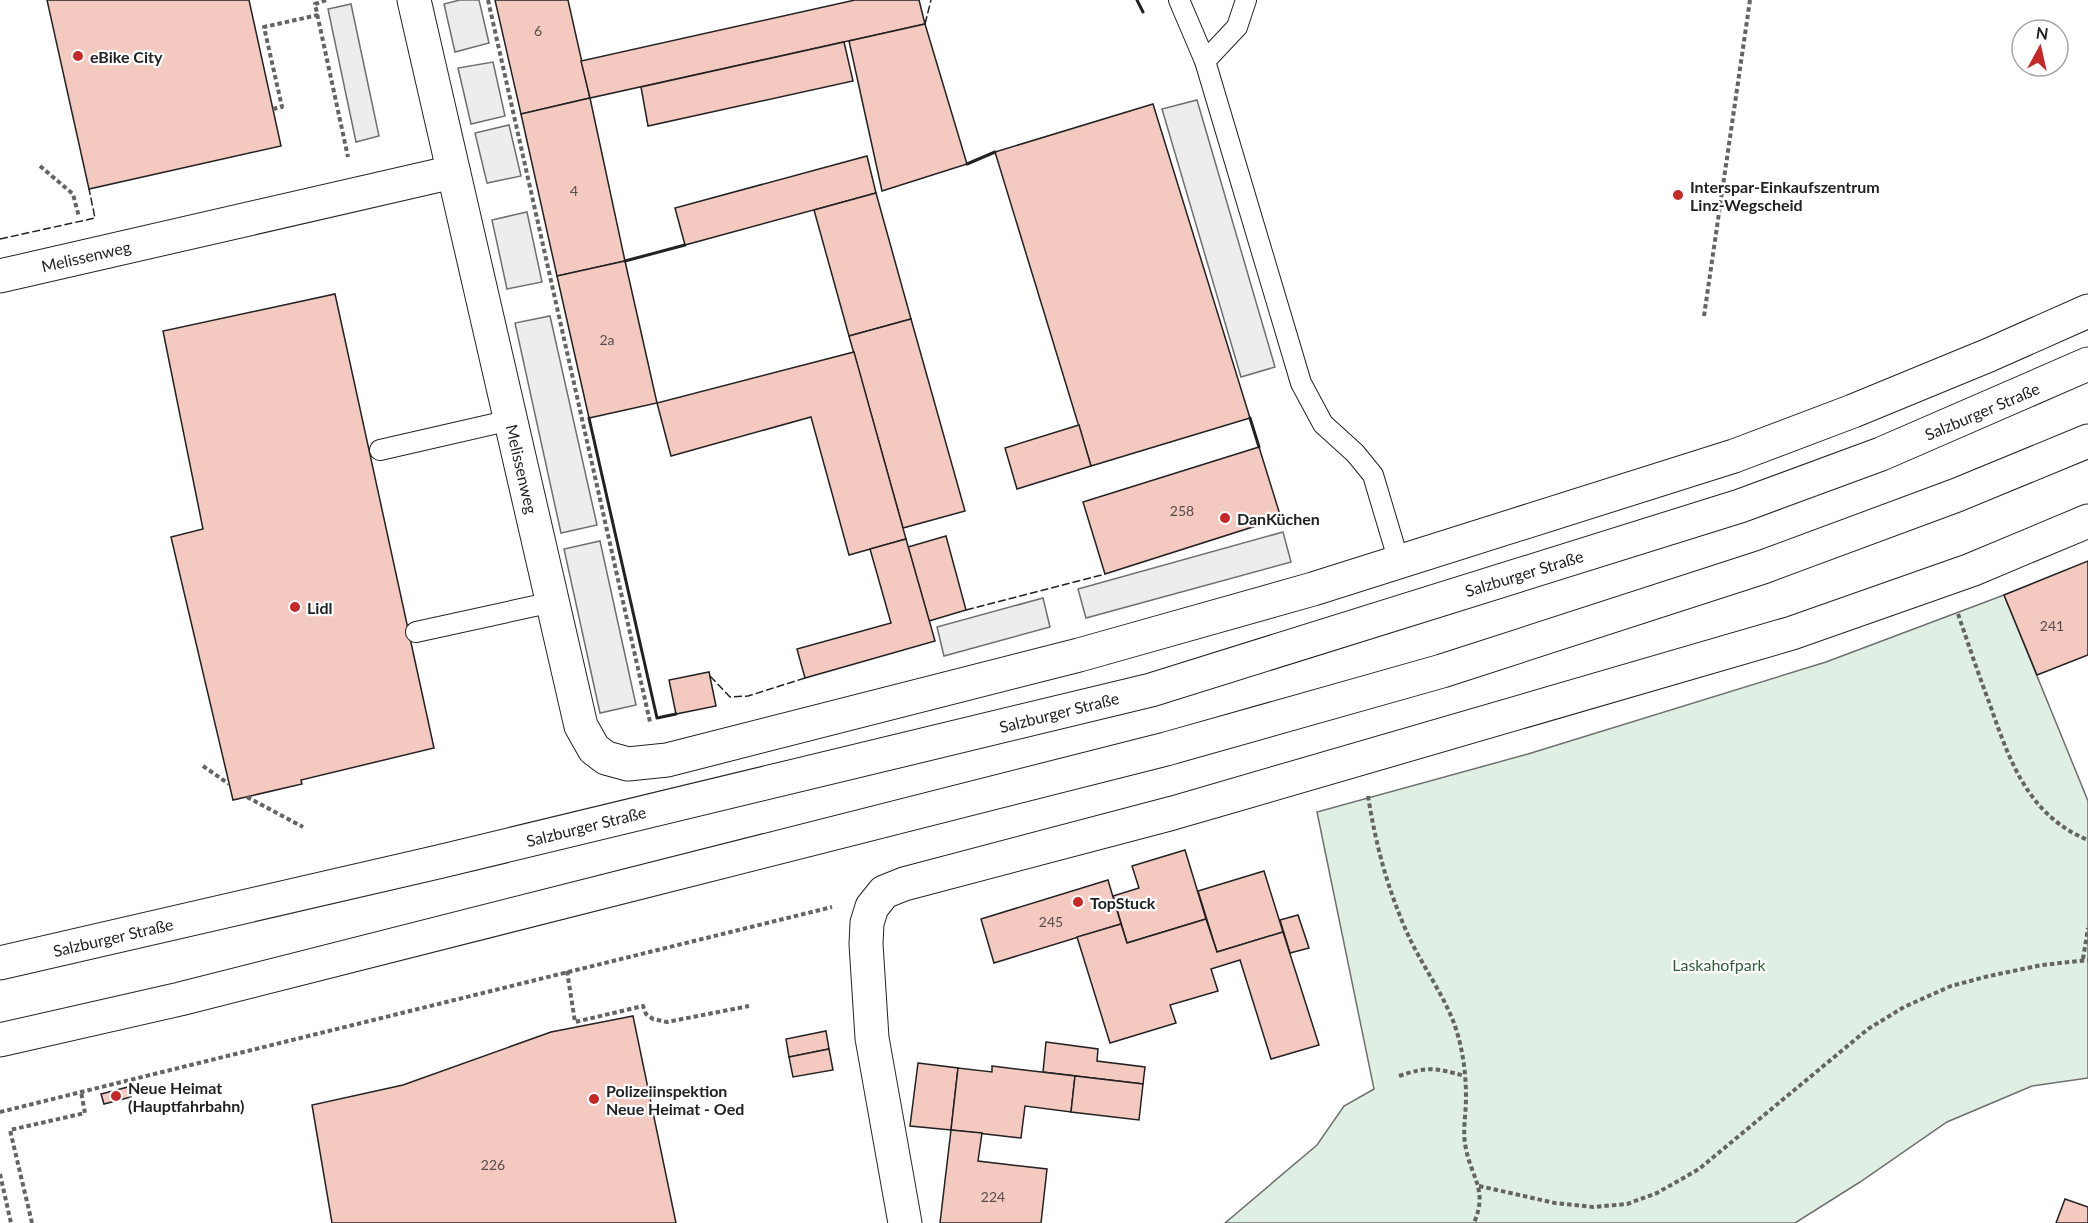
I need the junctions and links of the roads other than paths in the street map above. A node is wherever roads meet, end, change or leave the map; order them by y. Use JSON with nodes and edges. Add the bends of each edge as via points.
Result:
{"nodes":[{"id":1,"x":414,"y":0,"type":"edge"},
{"id":2,"x":1179,"y":0,"type":"edge"},
{"id":3,"x":1246,"y":0,"type":"edge"},
{"id":4,"x":1205,"y":61,"type":"junction"},
{"id":5,"x":453,"y":172,"type":"junction"},
{"id":6,"x":0,"y":276,"type":"edge"},
{"id":7,"x":2088,"y":311,"type":"edge"},
{"id":8,"x":2088,"y":364,"type":"edge"},
{"id":9,"x":511,"y":420,"type":"junction"},
{"id":10,"x":2088,"y":441,"type":"edge"},
{"id":11,"x":380,"y":450,"type":"dead end"},
{"id":12,"x":2088,"y":521,"type":"edge"},
{"id":13,"x":1399,"y":562,"type":"junction"},
{"id":14,"x":553,"y":602,"type":"junction"},
{"id":15,"x":416,"y":632,"type":"dead end"},
{"id":16,"x":0,"y":963,"type":"edge"},
{"id":17,"x":0,"y":1040,"type":"edge"},
{"id":18,"x":905,"y":1223,"type":"edge"}],
"edges":[{"from":1,"to":5,"type":"street","name":"Melissenweg"},
{"from":2,"to":4,"type":"lane"},
{"from":3,"to":4,"type":"lane","via":[[1237,27]]},
{"from":4,"to":13,"type":"lane","via":[[1301,383],[1323,424],[1373,475]]},
{"from":5,"to":6,"type":"street","name":"Melissenweg"},
{"from":5,"to":9,"type":"street","name":"Melissenweg"},
{"from":7,"to":13,"type":"street","via":[[1989,355],[1734,456]]},
{"from":8,"to":16,"type":"street","name":"Salzburger Straße","via":[[1881,454],[1740,506],[1151,690]]},
{"from":9,"to":11,"type":"lane"},
{"from":9,"to":14,"type":"street","name":"Melissenweg"},
{"from":10,"to":17,"type":"street","via":[[1763,567],[1442,671],[1155,752],[180,999]]},
{"from":12,"to":18,"type":"street","via":[[1971,570],[1792,633],[1173,813],[884,892],[872,907],[866,944],[872,1038]]},
{"from":13,"to":14,"type":"street","name":"Melissenweg","via":[[1079,655],[667,760],[628,764],[606,758],[594,749],[582,726]]},
{"from":14,"to":15,"type":"lane"}]}
